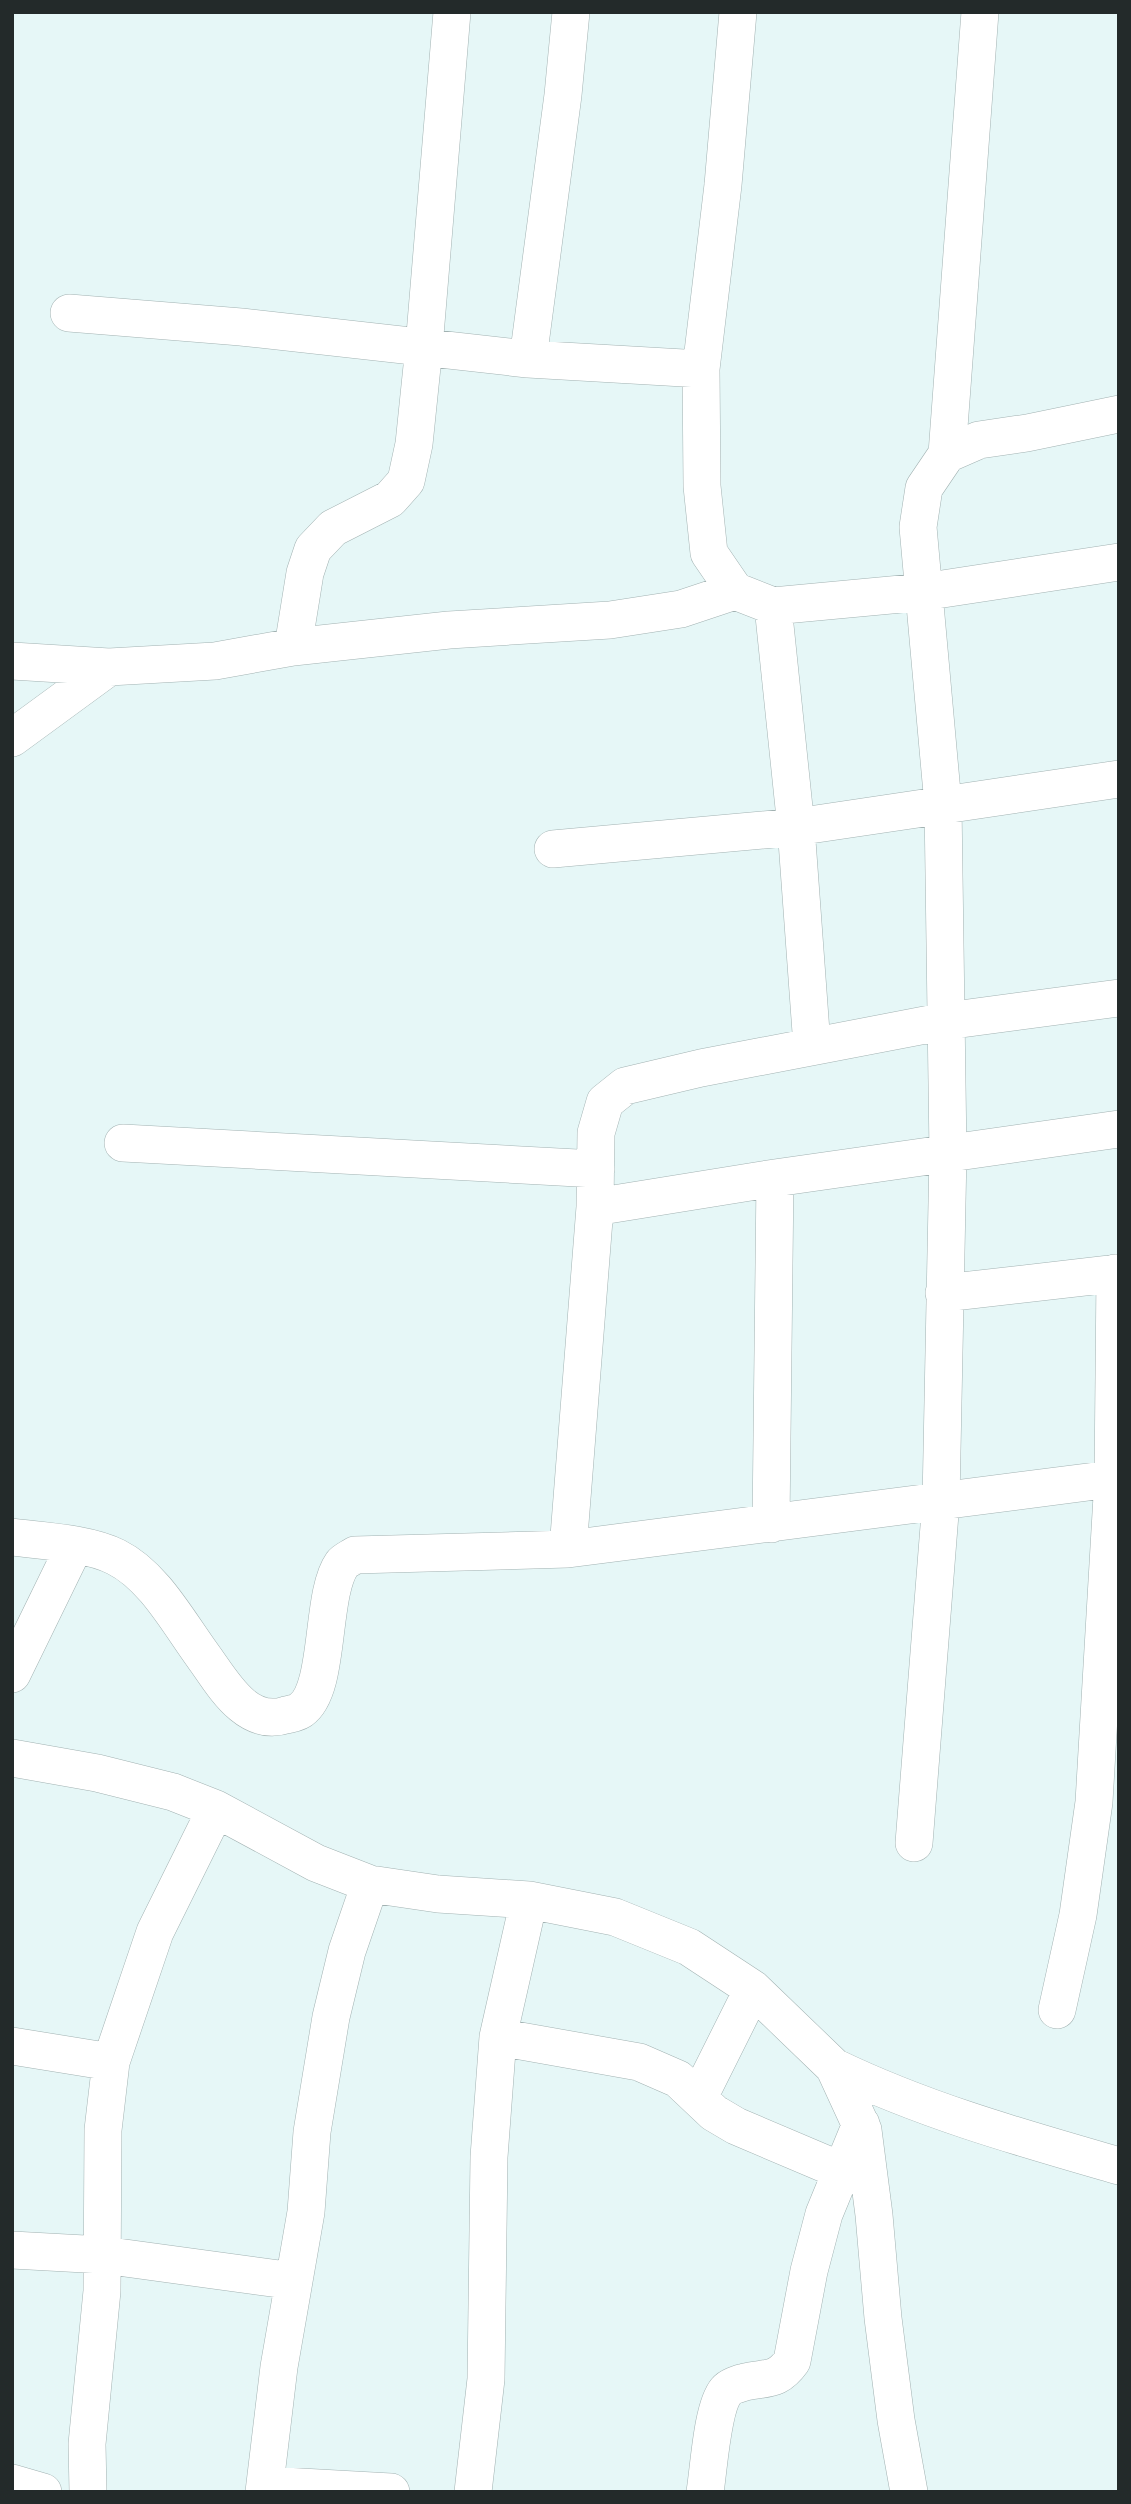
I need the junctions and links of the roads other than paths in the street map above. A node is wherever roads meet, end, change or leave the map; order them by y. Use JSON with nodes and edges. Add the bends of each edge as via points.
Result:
{"nodes":[{"id":1,"x":452,"y":12,"type":"edge"},
{"id":2,"x":571,"y":12,"type":"edge"},
{"id":3,"x":738,"y":12,"type":"edge"},
{"id":4,"x":980,"y":12,"type":"edge"},
{"id":5,"x":69,"y":313,"type":"dead end"},
{"id":6,"x":424,"y":347,"type":"junction"},
{"id":7,"x":528,"y":359,"type":"junction"},
{"id":8,"x":701,"y":369,"type":"junction"},
{"id":9,"x":1119,"y":414,"type":"edge"},
{"id":10,"x":947,"y":454,"type":"junction"},
{"id":11,"x":1119,"y":562,"type":"edge"},
{"id":12,"x":734,"y":591,"type":"junction"},
{"id":13,"x":923,"y":592,"type":"junction"},
{"id":14,"x":773,"y":606,"type":"junction"},
{"id":15,"x":293,"y":647,"type":"junction"},
{"id":16,"x":12,"y":661,"type":"edge"},
{"id":17,"x":108,"y":667,"type":"junction"},
{"id":18,"x":12,"y":738,"type":"edge"},
{"id":19,"x":1119,"y":779,"type":"edge"},
{"id":20,"x":943,"y":804,"type":"junction"},
{"id":21,"x":796,"y":827,"type":"junction"},
{"id":22,"x":553,"y":849,"type":"dead end"},
{"id":23,"x":1119,"y":998,"type":"edge"},
{"id":24,"x":946,"y":1021,"type":"junction"},
{"id":25,"x":812,"y":1046,"type":"junction"},
{"id":26,"x":1119,"y":1129,"type":"edge"},
{"id":27,"x":123,"y":1143,"type":"dead end"},
{"id":28,"x":948,"y":1153,"type":"junction"},
{"id":29,"x":596,"y":1169,"type":"junction"},
{"id":30,"x":775,"y":1178,"type":"junction"},
{"id":31,"x":595,"y":1207,"type":"junction"},
{"id":32,"x":1117,"y":1273,"type":"edge"},
{"id":33,"x":944,"y":1293,"type":"junction"},
{"id":34,"x":1116,"y":1479,"type":"edge"},
{"id":35,"x":941,"y":1501,"type":"junction"},
{"id":36,"x":771,"y":1524,"type":"junction"},
{"id":37,"x":12,"y":1537,"type":"edge"},
{"id":38,"x":75,"y":1545,"type":"junction"},
{"id":39,"x":568,"y":1549,"type":"junction"},
{"id":40,"x":12,"y":1674,"type":"edge"},
{"id":41,"x":12,"y":1758,"type":"edge"},
{"id":42,"x":216,"y":1809,"type":"junction"},
{"id":43,"x":914,"y":1843,"type":"dead end"},
{"id":44,"x":370,"y":1884,"type":"junction"},
{"id":45,"x":529,"y":1900,"type":"junction"},
{"id":46,"x":753,"y":1989,"type":"junction"},
{"id":47,"x":1057,"y":2010,"type":"dead end"},
{"id":48,"x":498,"y":2037,"type":"junction"},
{"id":49,"x":12,"y":2046,"type":"edge"},
{"id":50,"x":111,"y":2062,"type":"junction"},
{"id":51,"x":834,"y":2067,"type":"junction"},
{"id":52,"x":699,"y":2097,"type":"junction"},
{"id":53,"x":860,"y":2124,"type":"junction"},
{"id":54,"x":1119,"y":2166,"type":"edge"},
{"id":55,"x":842,"y":2171,"type":"junction"},
{"id":56,"x":12,"y":2250,"type":"edge"},
{"id":57,"x":103,"y":2255,"type":"junction"},
{"id":58,"x":294,"y":2281,"type":"junction"},
{"id":59,"x":12,"y":2483,"type":"edge"},
{"id":60,"x":265,"y":2488,"type":"edge"},
{"id":61,"x":43,"y":2492,"type":"edge"},
{"id":62,"x":88,"y":2492,"type":"edge"},
{"id":63,"x":391,"y":2492,"type":"edge"},
{"id":64,"x":473,"y":2492,"type":"edge"},
{"id":65,"x":705,"y":2492,"type":"edge"},
{"id":66,"x":909,"y":2492,"type":"edge"}],
"edges":[{"from":1,"to":6,"type":"street"},
{"from":2,"to":7,"type":"street"},
{"from":3,"to":8,"type":"street"},
{"from":4,"to":10,"type":"street"},
{"from":5,"to":6,"type":"street"},
{"from":6,"to":7,"type":"street"},
{"from":6,"to":15,"type":"street","via":[[406,481],[390,499],[333,528],[313,549]]},
{"from":7,"to":8,"type":"street"},
{"from":8,"to":12,"type":"street","via":[[702,486],[709,553]]},
{"from":9,"to":10,"type":"street","via":[[979,440]]},
{"from":10,"to":13,"type":"street","via":[[924,488],[918,527]]},
{"from":11,"to":13,"type":"street"},
{"from":12,"to":14,"type":"street"},
{"from":12,"to":15,"type":"street","via":[[681,609],[611,620],[449,630]]},
{"from":13,"to":14,"type":"street"},
{"from":13,"to":20,"type":"street"},
{"from":14,"to":21,"type":"street"},
{"from":15,"to":17,"type":"street","via":[[215,660]]},
{"from":16,"to":17,"type":"street"},
{"from":17,"to":18,"type":"street"},
{"from":19,"to":20,"type":"street"},
{"from":20,"to":21,"type":"street"},
{"from":20,"to":24,"type":"street"},
{"from":21,"to":22,"type":"street"},
{"from":21,"to":25,"type":"street"},
{"from":23,"to":24,"type":"street"},
{"from":24,"to":25,"type":"street"},
{"from":24,"to":28,"type":"street"},
{"from":25,"to":29,"type":"street","via":[[625,1086],[605,1102],[596,1133]]},
{"from":26,"to":28,"type":"street"},
{"from":27,"to":29,"type":"street"},
{"from":28,"to":30,"type":"street"},
{"from":28,"to":33,"type":"street"},
{"from":29,"to":31,"type":"street"},
{"from":30,"to":31,"type":"street"},
{"from":30,"to":36,"type":"street"},
{"from":31,"to":39,"type":"street"},
{"from":32,"to":33,"type":"street"},
{"from":32,"to":34,"type":"street"},
{"from":33,"to":35,"type":"street"},
{"from":34,"to":35,"type":"street"},
{"from":34,"to":47,"type":"street","via":[[1094,1802],[1078,1914]]},
{"from":35,"to":36,"type":"street"},
{"from":35,"to":43,"type":"street"},
{"from":36,"to":39,"type":"street"},
{"from":37,"to":38,"type":"street"},
{"from":38,"to":39,"type":"street","via":[[116,1556],[147,1579],[234,1699],[255,1715],[280,1717],[301,1710],[313,1695],[334,1582],[343,1563],[355,1555]]},
{"from":38,"to":40,"type":"street"},
{"from":41,"to":42,"type":"street","via":[[97,1773],[173,1792]]},
{"from":42,"to":44,"type":"street","via":[[316,1863]]},
{"from":42,"to":50,"type":"street","via":[[155,1931]]},
{"from":44,"to":45,"type":"street"},
{"from":44,"to":58,"type":"street","via":[[331,2017]]},
{"from":45,"to":46,"type":"street","via":[[615,1917],[689,1947]]},
{"from":45,"to":48,"type":"street"},
{"from":46,"to":51,"type":"street"},
{"from":46,"to":52,"type":"street"},
{"from":48,"to":52,"type":"street","via":[[639,2062],[678,2079]]},
{"from":48,"to":64,"type":"street","via":[[489,2157],[486,2379]]},
{"from":49,"to":50,"type":"street"},
{"from":50,"to":57,"type":"street","via":[[103,2130]]},
{"from":51,"to":53,"type":"street"},
{"from":51,"to":54,"type":"street","via":[[928,2107]]},
{"from":52,"to":55,"type":"street","via":[[736,2126]]},
{"from":53,"to":55,"type":"street"},
{"from":53,"to":66,"type":"street"},
{"from":55,"to":65,"type":"street","via":[[824,2214],[809,2271],[792,2361],[783,2373],[769,2380],[728,2388],[718,2402]]},
{"from":56,"to":57,"type":"street"},
{"from":57,"to":58,"type":"street"},
{"from":57,"to":62,"type":"street","via":[[87,2444]]},
{"from":58,"to":60,"type":"street"},
{"from":59,"to":61,"type":"street"},
{"from":60,"to":63,"type":"street"}]}
